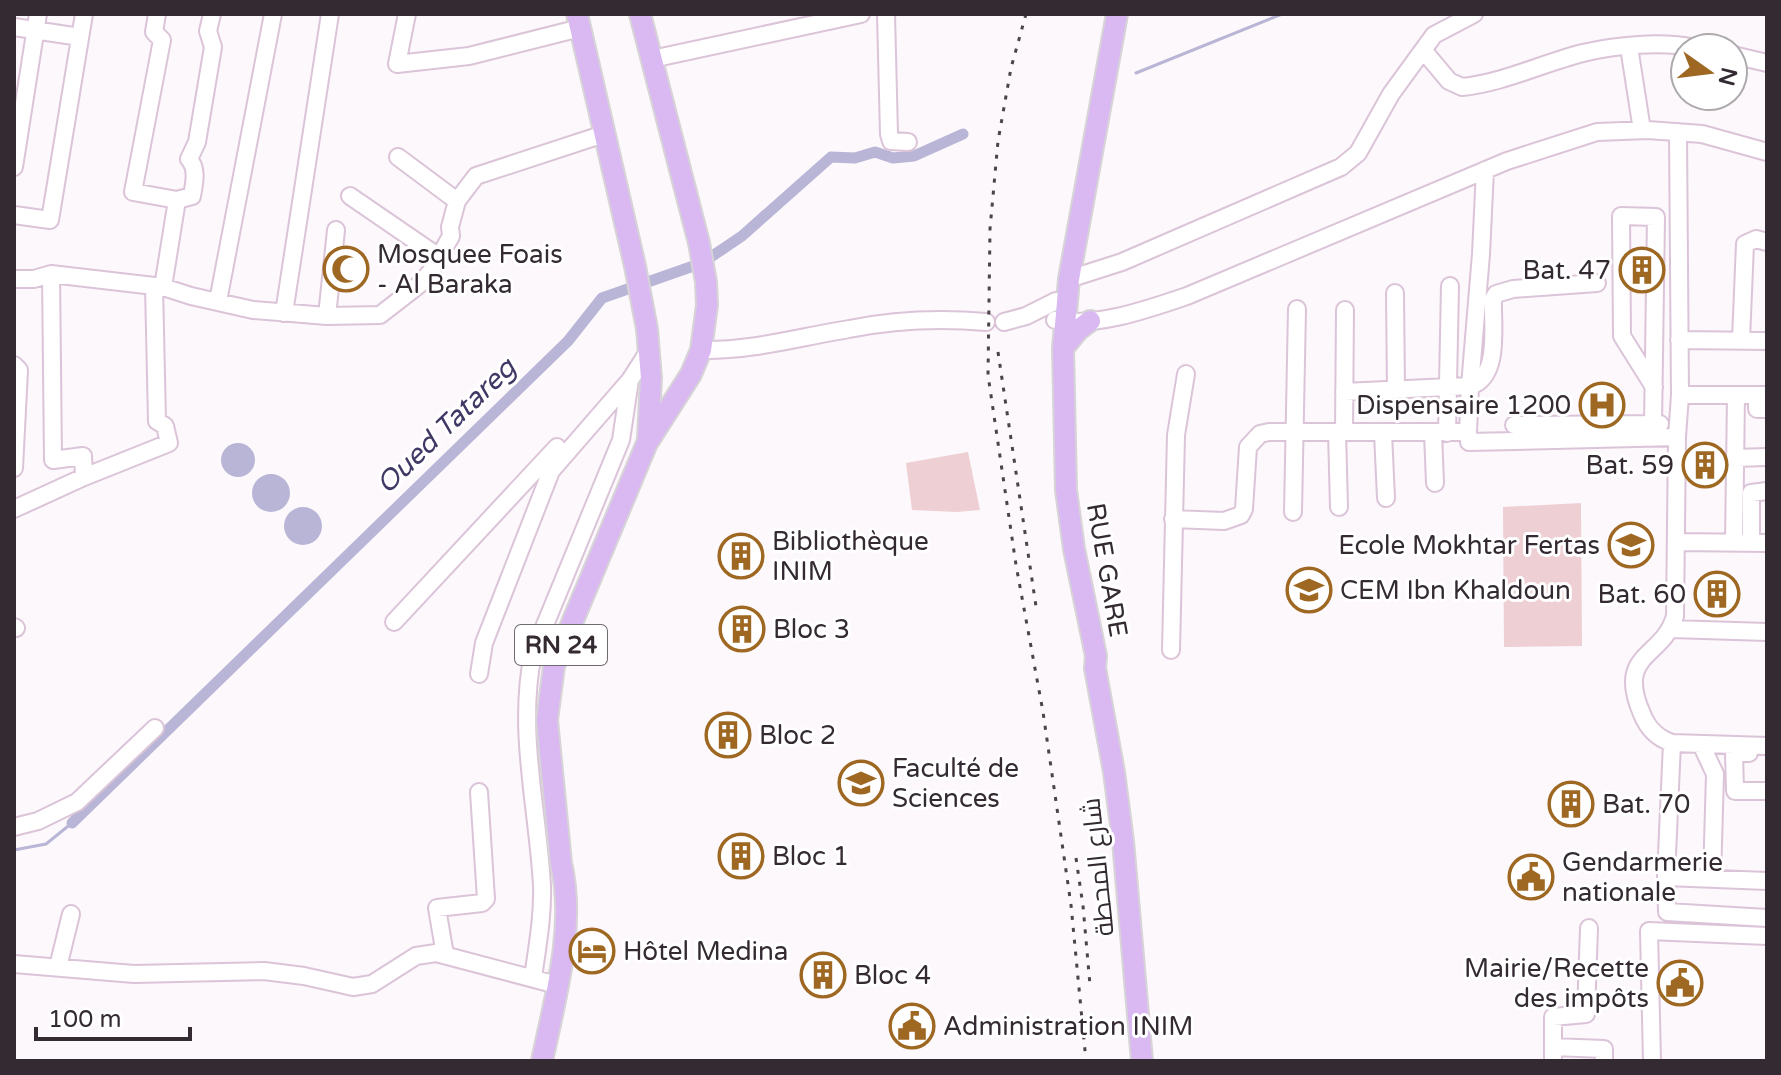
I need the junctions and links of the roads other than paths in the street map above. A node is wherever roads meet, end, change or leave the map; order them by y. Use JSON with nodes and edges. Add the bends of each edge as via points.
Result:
{"nodes":[{"id":1,"x":38,"y":14,"type":"edge"},
{"id":2,"x":84,"y":14,"type":"edge"},
{"id":3,"x":157,"y":14,"type":"edge"},
{"id":4,"x":212,"y":14,"type":"edge"},
{"id":5,"x":273,"y":14,"type":"edge"},
{"id":6,"x":330,"y":14,"type":"edge"},
{"id":7,"x":407,"y":14,"type":"edge"},
{"id":8,"x":640,"y":14,"type":"edge"},
{"id":9,"x":861,"y":14,"type":"edge"},
{"id":10,"x":886,"y":14,"type":"edge"},
{"id":11,"x":1109,"y":14,"type":"edge"},
{"id":12,"x":1117,"y":14,"type":"edge"},
{"id":13,"x":1474,"y":14,"type":"edge"},
{"id":14,"x":578,"y":21,"type":"edge"},
{"id":15,"x":14,"y":27,"type":"edge"},
{"id":16,"x":36,"y":31,"type":"junction"},
{"id":17,"x":80,"y":37,"type":"junction"},
{"id":18,"x":1669,"y":45,"type":"edge"},
{"id":19,"x":1629,"y":47,"type":"junction"},
{"id":20,"x":1423,"y":50,"type":"junction"},
{"id":21,"x":652,"y":59,"type":"junction"},
{"id":22,"x":1642,"y":130,"type":"junction"},
{"id":23,"x":1678,"y":132,"type":"junction"},
{"id":24,"x":604,"y":134,"type":"junction"},
{"id":25,"x":908,"y":142,"type":"dead end"},
{"id":26,"x":1767,"y":152,"type":"edge"},
{"id":27,"x":398,"y":157,"type":"dead end"},
{"id":28,"x":14,"y":167,"type":"edge"},
{"id":29,"x":1485,"y":170,"type":"junction"},
{"id":30,"x":1459,"y":181,"type":"junction"},
{"id":31,"x":350,"y":196,"type":"dead end"},
{"id":32,"x":177,"y":200,"type":"junction"},
{"id":33,"x":457,"y":201,"type":"junction"},
{"id":34,"x":14,"y":215,"type":"edge"},
{"id":35,"x":1482,"y":217,"type":"junction"},
{"id":36,"x":336,"y":230,"type":"dead end"},
{"id":37,"x":1767,"y":242,"type":"edge"},
{"id":38,"x":439,"y":257,"type":"junction"},
{"id":39,"x":51,"y":274,"type":"junction"},
{"id":40,"x":14,"y":279,"type":"edge"},
{"id":41,"x":1597,"y":283,"type":"dead end"},
{"id":42,"x":1450,"y":286,"type":"dead end"},
{"id":43,"x":158,"y":287,"type":"junction"},
{"id":44,"x":1395,"y":293,"type":"dead end"},
{"id":45,"x":1062,"y":297,"type":"junction"},
{"id":46,"x":218,"y":301,"type":"junction"},
{"id":47,"x":1297,"y":309,"type":"dead end"},
{"id":48,"x":1345,"y":310,"type":"dead end"},
{"id":49,"x":284,"y":313,"type":"junction"},
{"id":50,"x":327,"y":316,"type":"junction"},
{"id":51,"x":1089,"y":317,"type":"junction"},
{"id":52,"x":986,"y":322,"type":"dead end"},
{"id":53,"x":1004,"y":322,"type":"dead end"},
{"id":54,"x":648,"y":339,"type":"junction"},
{"id":55,"x":1679,"y":340,"type":"junction"},
{"id":56,"x":1741,"y":340,"type":"junction"},
{"id":57,"x":1767,"y":341,"type":"edge"},
{"id":58,"x":1063,"y":348,"type":"junction"},
{"id":59,"x":701,"y":350,"type":"junction"},
{"id":60,"x":14,"y":365,"type":"edge"},
{"id":61,"x":1186,"y":374,"type":"dead end"},
{"id":62,"x":630,"y":380,"type":"junction"},
{"id":63,"x":1470,"y":386,"type":"junction"},
{"id":64,"x":1654,"y":387,"type":"junction"},
{"id":65,"x":1448,"y":389,"type":"junction"},
{"id":66,"x":1396,"y":390,"type":"junction"},
{"id":67,"x":1344,"y":392,"type":"junction"},
{"id":68,"x":1680,"y":395,"type":"junction"},
{"id":69,"x":1736,"y":396,"type":"junction"},
{"id":70,"x":615,"y":397,"type":"junction"},
{"id":71,"x":1764,"y":400,"type":"edge"},
{"id":72,"x":1514,"y":425,"type":"dead end"},
{"id":73,"x":1653,"y":425,"type":"junction"},
{"id":74,"x":1677,"y":430,"type":"junction"},
{"id":75,"x":1296,"y":432,"type":"junction"},
{"id":76,"x":1340,"y":432,"type":"junction"},
{"id":77,"x":1468,"y":432,"type":"junction"},
{"id":78,"x":1383,"y":433,"type":"junction"},
{"id":79,"x":1440,"y":433,"type":"junction"},
{"id":80,"x":647,"y":443,"type":"junction"},
{"id":81,"x":1767,"y":457,"type":"edge"},
{"id":82,"x":1735,"y":458,"type":"junction"},
{"id":83,"x":14,"y":468,"type":"edge"},
{"id":84,"x":84,"y":477,"type":"junction"},
{"id":85,"x":1435,"y":483,"type":"dead end"},
{"id":86,"x":1767,"y":491,"type":"edge"},
{"id":87,"x":1386,"y":498,"type":"dead end"},
{"id":88,"x":1339,"y":507,"type":"dead end"},
{"id":89,"x":14,"y":509,"type":"edge"},
{"id":90,"x":1293,"y":512,"type":"dead end"},
{"id":91,"x":1173,"y":519,"type":"junction"},
{"id":92,"x":1677,"y":542,"type":"junction"},
{"id":93,"x":1751,"y":543,"type":"edge"},
{"id":94,"x":394,"y":622,"type":"dead end"},
{"id":95,"x":1671,"y":629,"type":"junction"},
{"id":96,"x":1767,"y":632,"type":"edge"},
{"id":97,"x":1171,"y":650,"type":"dead end"},
{"id":98,"x":1095,"y":668,"type":"junction"},
{"id":99,"x":479,"y":674,"type":"dead end"},
{"id":100,"x":155,"y":728,"type":"dead end"},
{"id":101,"x":1672,"y":743,"type":"junction"},
{"id":102,"x":1701,"y":744,"type":"junction"},
{"id":103,"x":1767,"y":746,"type":"edge"},
{"id":104,"x":1767,"y":754,"type":"edge"},
{"id":105,"x":1767,"y":791,"type":"edge"},
{"id":106,"x":479,"y":792,"type":"dead end"},
{"id":107,"x":14,"y":827,"type":"edge"},
{"id":108,"x":1666,"y":877,"type":"junction"},
{"id":109,"x":1712,"y":878,"type":"junction"},
{"id":110,"x":1767,"y":881,"type":"edge"},
{"id":111,"x":71,"y":914,"type":"dead end"},
{"id":112,"x":1767,"y":918,"type":"edge"},
{"id":113,"x":1589,"y":928,"type":"dead end"},
{"id":114,"x":1767,"y":936,"type":"edge"},
{"id":115,"x":445,"y":955,"type":"junction"},
{"id":116,"x":14,"y":964,"type":"edge"},
{"id":117,"x":58,"y":967,"type":"junction"},
{"id":118,"x":546,"y":982,"type":"junction"},
{"id":119,"x":1553,"y":1054,"type":"edge"},
{"id":120,"x":532,"y":1061,"type":"edge"},
{"id":121,"x":542,"y":1061,"type":"edge"},
{"id":122,"x":1142,"y":1061,"type":"edge"},
{"id":123,"x":1604,"y":1061,"type":"edge"},
{"id":124,"x":1652,"y":1061,"type":"edge"}],
"edges":[{"from":1,"to":16,"type":"street"},
{"from":2,"to":17,"type":"street"},
{"from":3,"to":32,"type":"street","via":[[154,32],[162,40],[133,192]]},
{"from":4,"to":32,"type":"street","via":[[208,31],[213,47],[197,142],[189,159],[195,173],[192,196]]},
{"from":5,"to":46,"type":"street"},
{"from":6,"to":49,"type":"street"},
{"from":7,"to":14,"type":"street","via":[[397,64],[469,56]]},
{"from":8,"to":21,"type":"main road","number":"RN 24"},
{"from":9,"to":21,"type":"street"},
{"from":10,"to":25,"type":"street","via":[[889,134],[891,141]]},
{"from":11,"to":45,"type":"main road","name":"RUE GARE"},
{"from":12,"to":45,"type":"main road","name":"RUE GARE"},
{"from":13,"to":20,"type":"street","via":[[1434,35]]},
{"from":14,"to":24,"type":"main road","number":"RN 24"},
{"from":15,"to":16,"type":"street"},
{"from":16,"to":17,"type":"street"},
{"from":16,"to":28,"type":"street"},
{"from":17,"to":34,"type":"street","via":[[50,220]]},
{"from":18,"to":19,"type":"street"},
{"from":19,"to":20,"type":"street","via":[[1584,53],[1462,87],[1449,81]]},
{"from":19,"to":22,"type":"street"},
{"from":20,"to":45,"type":"street","via":[[1358,153],[1341,167],[1122,262]]},
{"from":21,"to":59,"type":"main road","number":"RN 24","via":[[706,282]]},
{"from":22,"to":23,"type":"street"},
{"from":22,"to":29,"type":"street","via":[[1597,132]]},
{"from":23,"to":26,"type":"street"},
{"from":23,"to":55,"type":"street"},
{"from":24,"to":33,"type":"street","via":[[476,176]]},
{"from":24,"to":54,"type":"main road","number":"RN 24"},
{"from":27,"to":33,"type":"street"},
{"from":29,"to":30,"type":"street"},
{"from":29,"to":35,"type":"street"},
{"from":30,"to":35,"type":"street"},
{"from":30,"to":51,"type":"street","via":[[1210,287],[1149,309]]},
{"from":31,"to":38,"type":"street"},
{"from":32,"to":43,"type":"street"},
{"from":33,"to":38,"type":"street","via":[[451,236]]},
{"from":35,"to":63,"type":"street"},
{"from":36,"to":50,"type":"street"},
{"from":37,"to":56,"type":"street","via":[[1745,244]]},
{"from":38,"to":50,"type":"street","via":[[420,284],[380,315]]},
{"from":39,"to":40,"type":"street"},
{"from":39,"to":43,"type":"street"},
{"from":39,"to":84,"type":"street","via":[[53,460],[83,456]]},
{"from":41,"to":63,"type":"street","via":[[1496,294],[1491,361],[1483,378]]},
{"from":42,"to":65,"type":"street"},
{"from":43,"to":46,"type":"street"},
{"from":43,"to":84,"type":"street","via":[[157,421],[165,426],[169,443]]},
{"from":44,"to":66,"type":"street"},
{"from":45,"to":51,"type":"main road"},
{"from":45,"to":53,"type":"street"},
{"from":45,"to":58,"type":"main road","name":"RUE GARE"},
{"from":45,"to":98,"type":"main road","name":"RUE GARE","via":[[1062,507],[1079,614]]},
{"from":46,"to":49,"type":"street"},
{"from":47,"to":75,"type":"street"},
{"from":48,"to":67,"type":"street"},
{"from":49,"to":50,"type":"street"},
{"from":51,"to":58,"type":"main road"},
{"from":52,"to":59,"type":"street","via":[[906,321],[748,349]]},
{"from":54,"to":62,"type":"street"},
{"from":54,"to":80,"type":"main road","number":"RN 24"},
{"from":55,"to":56,"type":"street"},
{"from":55,"to":68,"type":"street"},
{"from":56,"to":57,"type":"street"},
{"from":58,"to":98,"type":"main road","name":"RUE GARE","via":[[1066,490]]},
{"from":59,"to":80,"type":"main road","number":"RN 24"},
{"from":60,"to":83,"type":"street","via":[[19,370]]},
{"from":61,"to":91,"type":"street","via":[[1176,435]]},
{"from":62,"to":70,"type":"street"},
{"from":62,"to":118,"type":"street","via":[[621,440],[533,654],[526,686]]},
{"from":63,"to":65,"type":"street"},
{"from":63,"to":77,"type":"street"},
{"from":64,"to":64,"type":"street","via":[[1622,336],[1621,216],[1656,217]]},
{"from":64,"to":73,"type":"street"},
{"from":65,"to":66,"type":"street"},
{"from":65,"to":79,"type":"street"},
{"from":66,"to":67,"type":"street"},
{"from":67,"to":76,"type":"street"},
{"from":68,"to":69,"type":"street"},
{"from":68,"to":74,"type":"street"},
{"from":69,"to":71,"type":"street"},
{"from":69,"to":82,"type":"street"},
{"from":70,"to":94,"type":"street","via":[[588,414]]},
{"from":70,"to":99,"type":"street","via":[[551,471],[484,643]]},
{"from":72,"to":73,"type":"street"},
{"from":73,"to":74,"type":"street"},
{"from":74,"to":77,"type":"street","via":[[1469,442]]},
{"from":74,"to":92,"type":"street"},
{"from":75,"to":76,"type":"street"},
{"from":75,"to":90,"type":"street"},
{"from":75,"to":91,"type":"street","via":[[1260,434],[1248,447],[1241,515],[1224,521]]},
{"from":76,"to":78,"type":"street"},
{"from":76,"to":88,"type":"street"},
{"from":77,"to":79,"type":"street"},
{"from":78,"to":79,"type":"street"},
{"from":78,"to":87,"type":"street"},
{"from":79,"to":85,"type":"street"},
{"from":80,"to":118,"type":"main road","number":"RN 24","via":[[560,648],[551,683],[548,744],[561,863]]},
{"from":81,"to":82,"type":"street"},
{"from":82,"to":93,"type":"street"},
{"from":84,"to":89,"type":"street"},
{"from":86,"to":93,"type":"street","via":[[1751,493]]},
{"from":91,"to":97,"type":"street"},
{"from":92,"to":93,"type":"street"},
{"from":92,"to":95,"type":"street"},
{"from":95,"to":96,"type":"street"},
{"from":95,"to":101,"type":"street","via":[[1644,655],[1634,681],[1635,699],[1650,730]]},
{"from":98,"to":122,"type":"main road","name":"شارع المحطة","via":[[1123,841]]},
{"from":100,"to":107,"type":"street","via":[[77,802]]},
{"from":101,"to":102,"type":"street"},
{"from":101,"to":108,"type":"street"},
{"from":102,"to":103,"type":"street"},
{"from":102,"to":109,"type":"street","via":[[1715,774]]},
{"from":104,"to":105,"type":"street","via":[[1734,752],[1735,791]]},
{"from":106,"to":115,"type":"street","via":[[486,899],[437,908]]},
{"from":108,"to":109,"type":"street"},
{"from":108,"to":112,"type":"street","via":[[1669,913]]},
{"from":109,"to":110,"type":"street"},
{"from":111,"to":117,"type":"street"},
{"from":113,"to":119,"type":"street","via":[[1586,1014],[1553,1017]]},
{"from":114,"to":124,"type":"street","via":[[1649,931]]},
{"from":115,"to":117,"type":"street","via":[[416,956],[372,984],[353,987],[264,971],[134,974]]},
{"from":115,"to":118,"type":"street"},
{"from":116,"to":117,"type":"street"},
{"from":118,"to":120,"type":"main road","number":"RN 24"},
{"from":118,"to":121,"type":"main road","number":"RN 24"},
{"from":119,"to":123,"type":"street","via":[[1604,1049]]}]}
